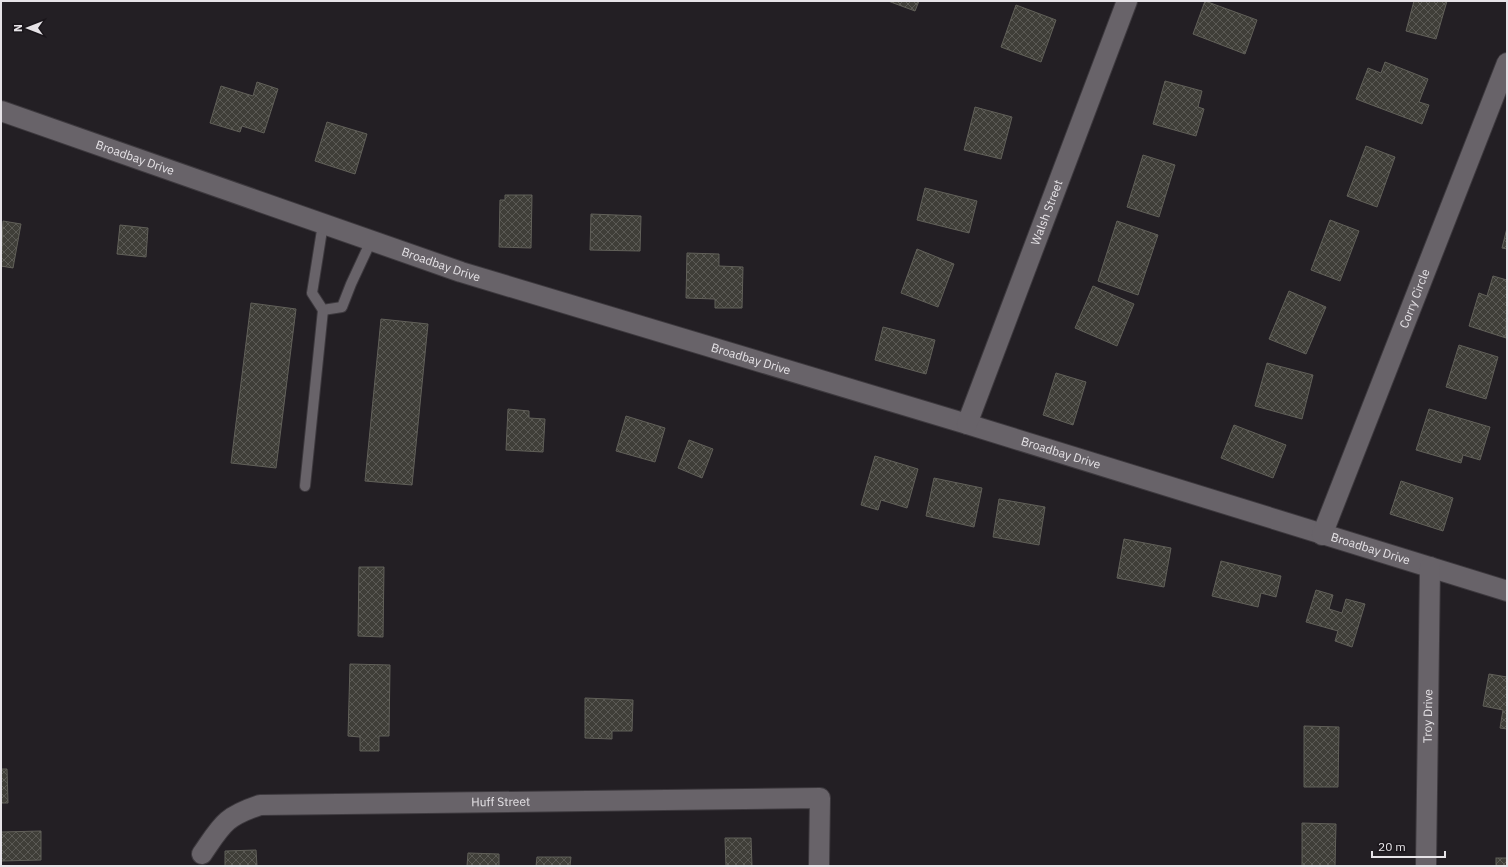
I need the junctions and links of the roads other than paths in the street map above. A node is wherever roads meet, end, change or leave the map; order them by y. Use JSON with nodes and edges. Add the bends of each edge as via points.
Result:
{"nodes":[{"id":1,"x":1127,"y":1,"type":"edge"},
{"id":2,"x":1507,"y":62,"type":"edge"},
{"id":3,"x":1,"y":111,"type":"edge"},
{"id":4,"x":323,"y":224,"type":"junction"},
{"id":5,"x":371,"y":241,"type":"junction"},
{"id":6,"x":324,"y":310,"type":"junction"},
{"id":7,"x":967,"y":424,"type":"junction"},
{"id":8,"x":305,"y":486,"type":"dead end"},
{"id":9,"x":1322,"y":535,"type":"junction"},
{"id":10,"x":1430,"y":567,"type":"junction"},
{"id":11,"x":1507,"y":591,"type":"edge"},
{"id":12,"x":199,"y":860,"type":"edge"},
{"id":13,"x":819,"y":866,"type":"edge"},
{"id":14,"x":1426,"y":866,"type":"edge"}],
"edges":[{"from":1,"to":7,"type":"street","name":"Walsh Street"},
{"from":2,"to":9,"type":"street","name":"Corry Circle"},
{"from":3,"to":4,"type":"street","name":"Broadbay Drive"},
{"from":4,"to":5,"type":"street","name":"Broadbay Drive"},
{"from":4,"to":6,"type":"lane","via":[[312,293]]},
{"from":5,"to":6,"type":"lane","via":[[342,307]]},
{"from":5,"to":7,"type":"street","name":"Broadbay Drive","via":[[461,272]]},
{"from":6,"to":8,"type":"lane"},
{"from":7,"to":9,"type":"street","name":"Broadbay Drive"},
{"from":9,"to":10,"type":"street","name":"Broadbay Drive"},
{"from":10,"to":11,"type":"street","name":"Broadbay Drive"},
{"from":10,"to":14,"type":"street","name":"Troy Drive"},
{"from":12,"to":13,"type":"street","name":"Huff Street","via":[[224,822],[241,811],[260,805],[820,798]]}]}
